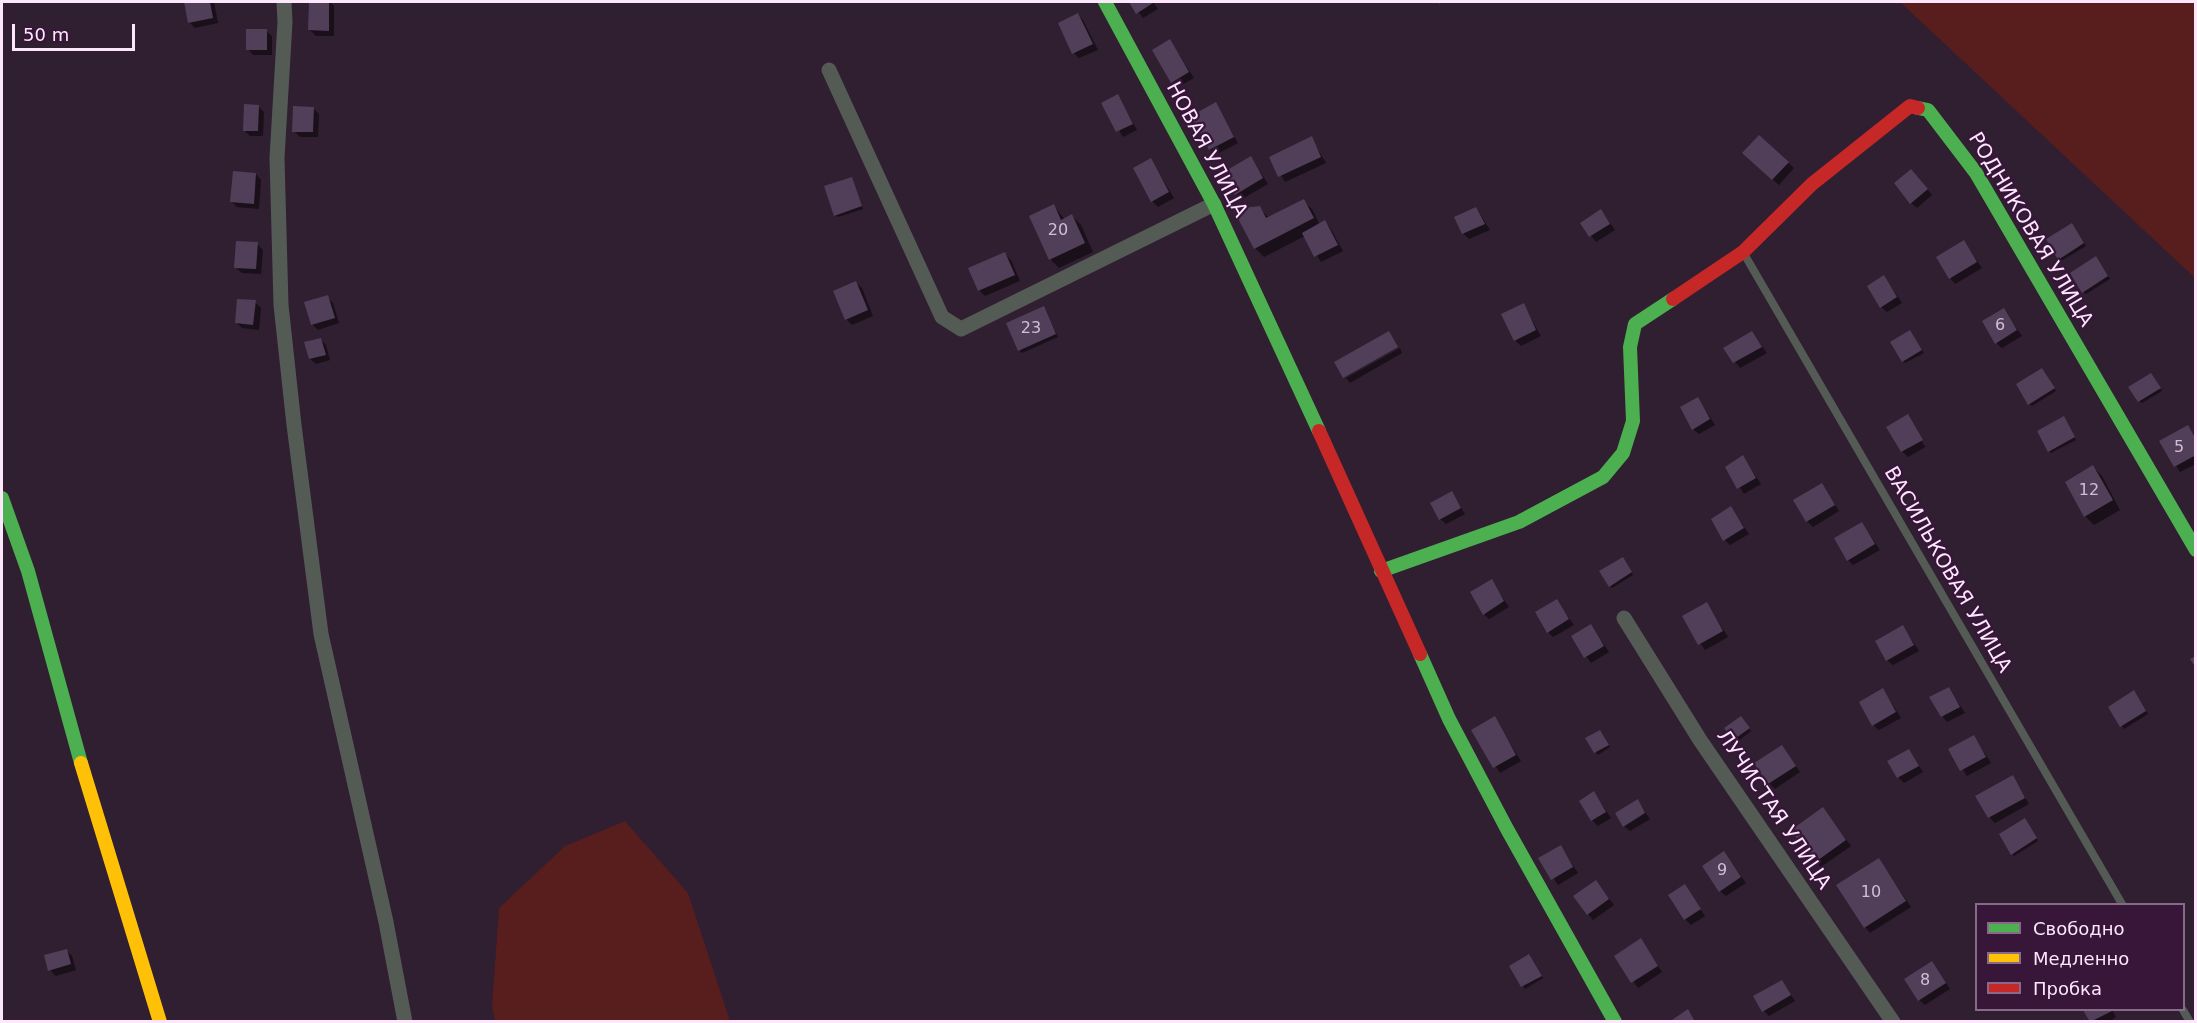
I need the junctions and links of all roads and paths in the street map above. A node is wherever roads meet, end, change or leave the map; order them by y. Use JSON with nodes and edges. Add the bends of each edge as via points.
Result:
{"nodes":[{"id":1,"x":284,"y":2,"type":"edge"},
{"id":2,"x":1105,"y":2,"type":"edge"},
{"id":3,"x":828,"y":69,"type":"dead end"},
{"id":4,"x":1214,"y":204,"type":"junction"},
{"id":5,"x":1743,"y":252,"type":"junction"},
{"id":6,"x":2,"y":498,"type":"edge"},
{"id":7,"x":2196,"y":550,"type":"edge"},
{"id":8,"x":1380,"y":571,"type":"junction"},
{"id":9,"x":1624,"y":618,"type":"dead end"},
{"id":10,"x":2121,"y":903,"type":"edge"},
{"id":11,"x":160,"y":1022,"type":"edge"},
{"id":12,"x":405,"y":1022,"type":"edge"},
{"id":13,"x":1615,"y":1022,"type":"edge"},
{"id":14,"x":1893,"y":1022,"type":"edge"}],
"edges":[{"from":1,"to":12,"type":"street","via":[[277,158],[281,304],[321,634]]},
{"from":2,"to":4,"type":"street","name":"НОВАЯ УЛИЦА"},
{"from":3,"to":4,"type":"street","via":[[942,317],[961,329]]},
{"from":4,"to":8,"type":"street","name":"НОВАЯ УЛИЦА"},
{"from":5,"to":7,"type":"street","name":"РОДНИКОВАЯ УЛИЦА","via":[[1812,184],[1890,121],[1910,106],[1928,110],[1976,172]]},
{"from":5,"to":8,"type":"street","name":"РОДНИКОВАЯ УЛИЦА","via":[[1635,324],[1630,347],[1633,421],[1623,453],[1603,477],[1519,522]]},
{"from":5,"to":10,"type":"lane","name":"ВАСИЛЬКОВАЯ УЛИЦА"},
{"from":6,"to":11,"type":"street","via":[[28,571],[103,841]]},
{"from":8,"to":13,"type":"street","name":"НОВАЯ УЛИЦА","via":[[1449,719]]},
{"from":9,"to":14,"type":"street","name":"ЛУЧИСТАЯ УЛИЦА","via":[[1700,740]]}]}
